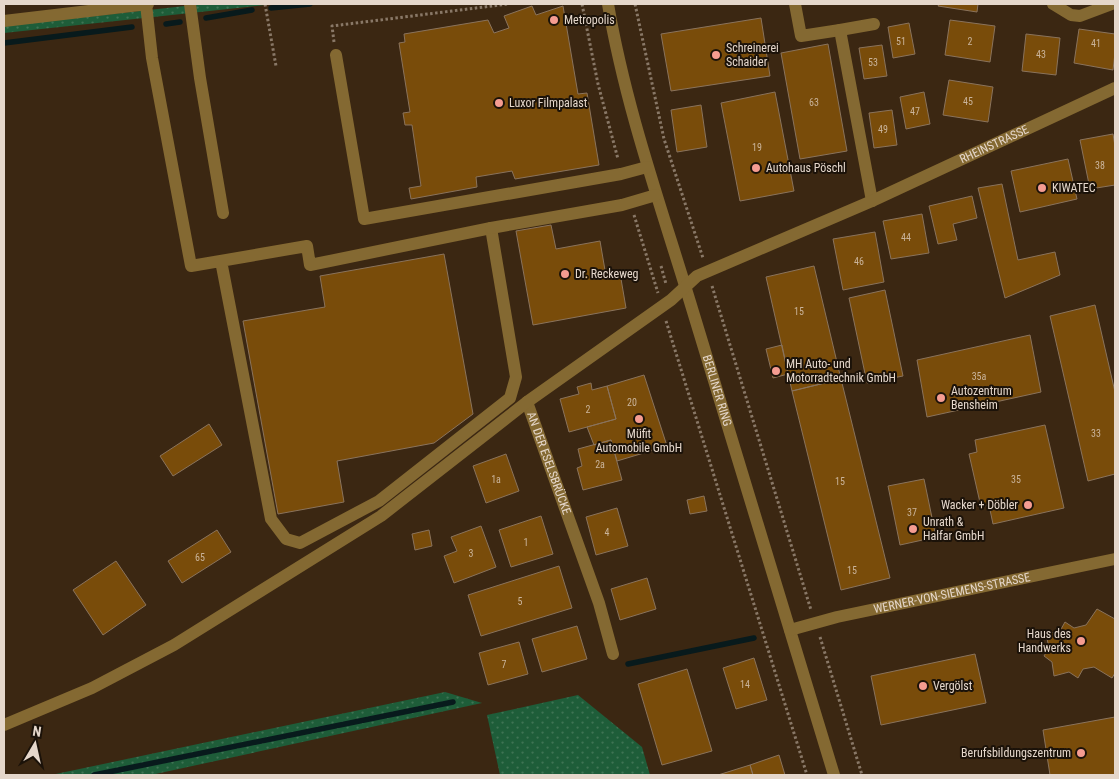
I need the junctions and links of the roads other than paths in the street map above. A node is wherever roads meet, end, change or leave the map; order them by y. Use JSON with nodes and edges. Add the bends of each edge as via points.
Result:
{"nodes":[{"id":1,"x":147,"y":4,"type":"edge"},
{"id":2,"x":190,"y":4,"type":"edge"},
{"id":3,"x":608,"y":4,"type":"edge"},
{"id":4,"x":795,"y":4,"type":"edge"},
{"id":5,"x":1053,"y":4,"type":"edge"},
{"id":6,"x":1112,"y":4,"type":"edge"},
{"id":7,"x":97,"y":7,"type":"edge"},
{"id":8,"x":4,"y":21,"type":"edge"},
{"id":9,"x":874,"y":24,"type":"dead end"},
{"id":10,"x":840,"y":30,"type":"junction"},
{"id":11,"x":336,"y":55,"type":"road end"},
{"id":12,"x":1115,"y":88,"type":"edge"},
{"id":13,"x":647,"y":167,"type":"junction"},
{"id":14,"x":656,"y":195,"type":"junction"},
{"id":15,"x":872,"y":201,"type":"junction"},
{"id":16,"x":223,"y":213,"type":"dead end"},
{"id":17,"x":491,"y":228,"type":"junction"},
{"id":18,"x":222,"y":261,"type":"junction"},
{"id":19,"x":685,"y":287,"type":"junction"},
{"id":20,"x":527,"y":402,"type":"junction"},
{"id":21,"x":1115,"y":559,"type":"edge"},
{"id":22,"x":790,"y":630,"type":"junction"},
{"id":23,"x":613,"y":654,"type":"dead end"},
{"id":24,"x":4,"y":725,"type":"edge"},
{"id":25,"x":834,"y":775,"type":"edge"}],
"edges":[{"from":1,"to":7,"type":"street"},
{"from":1,"to":18,"type":"street","via":[[152,58],[191,266]]},
{"from":2,"to":16,"type":"street"},
{"from":3,"to":13,"type":"street","name":"BERLINER RING"},
{"from":4,"to":10,"type":"street","via":[[801,36]]},
{"from":5,"to":6,"type":"street","via":[[1071,15],[1080,16]]},
{"from":7,"to":8,"type":"street"},
{"from":9,"to":10,"type":"street"},
{"from":10,"to":15,"type":"street"},
{"from":11,"to":13,"type":"street","via":[[364,219]]},
{"from":12,"to":15,"type":"street","name":"RHEINSTRASSE"},
{"from":13,"to":14,"type":"street","name":"BERLINER RING"},
{"from":14,"to":17,"type":"street","via":[[630,203]]},
{"from":14,"to":19,"type":"street","name":"BERLINER RING"},
{"from":15,"to":19,"type":"street","name":"RHEINSTRASSE","via":[[707,270]]},
{"from":17,"to":18,"type":"street","via":[[310,265],[306,246]]},
{"from":17,"to":18,"type":"street","via":[[516,377],[510,398],[378,501],[300,544],[286,539],[271,520]]},
{"from":19,"to":20,"type":"street","name":"AN DER ESELSBRÜCKE","via":[[662,307]]},
{"from":19,"to":22,"type":"street","name":"BERLINER RING"},
{"from":20,"to":23,"type":"street","name":"AN DER ESELSBRÜCKE","via":[[599,603]]},
{"from":20,"to":24,"type":"street","via":[[381,516],[183,640],[92,688]]},
{"from":21,"to":22,"type":"street","name":"WERNER-VON-SIEMENS-STRASSE","via":[[837,617]]},
{"from":22,"to":25,"type":"street","name":"BERLINER RING"}]}
